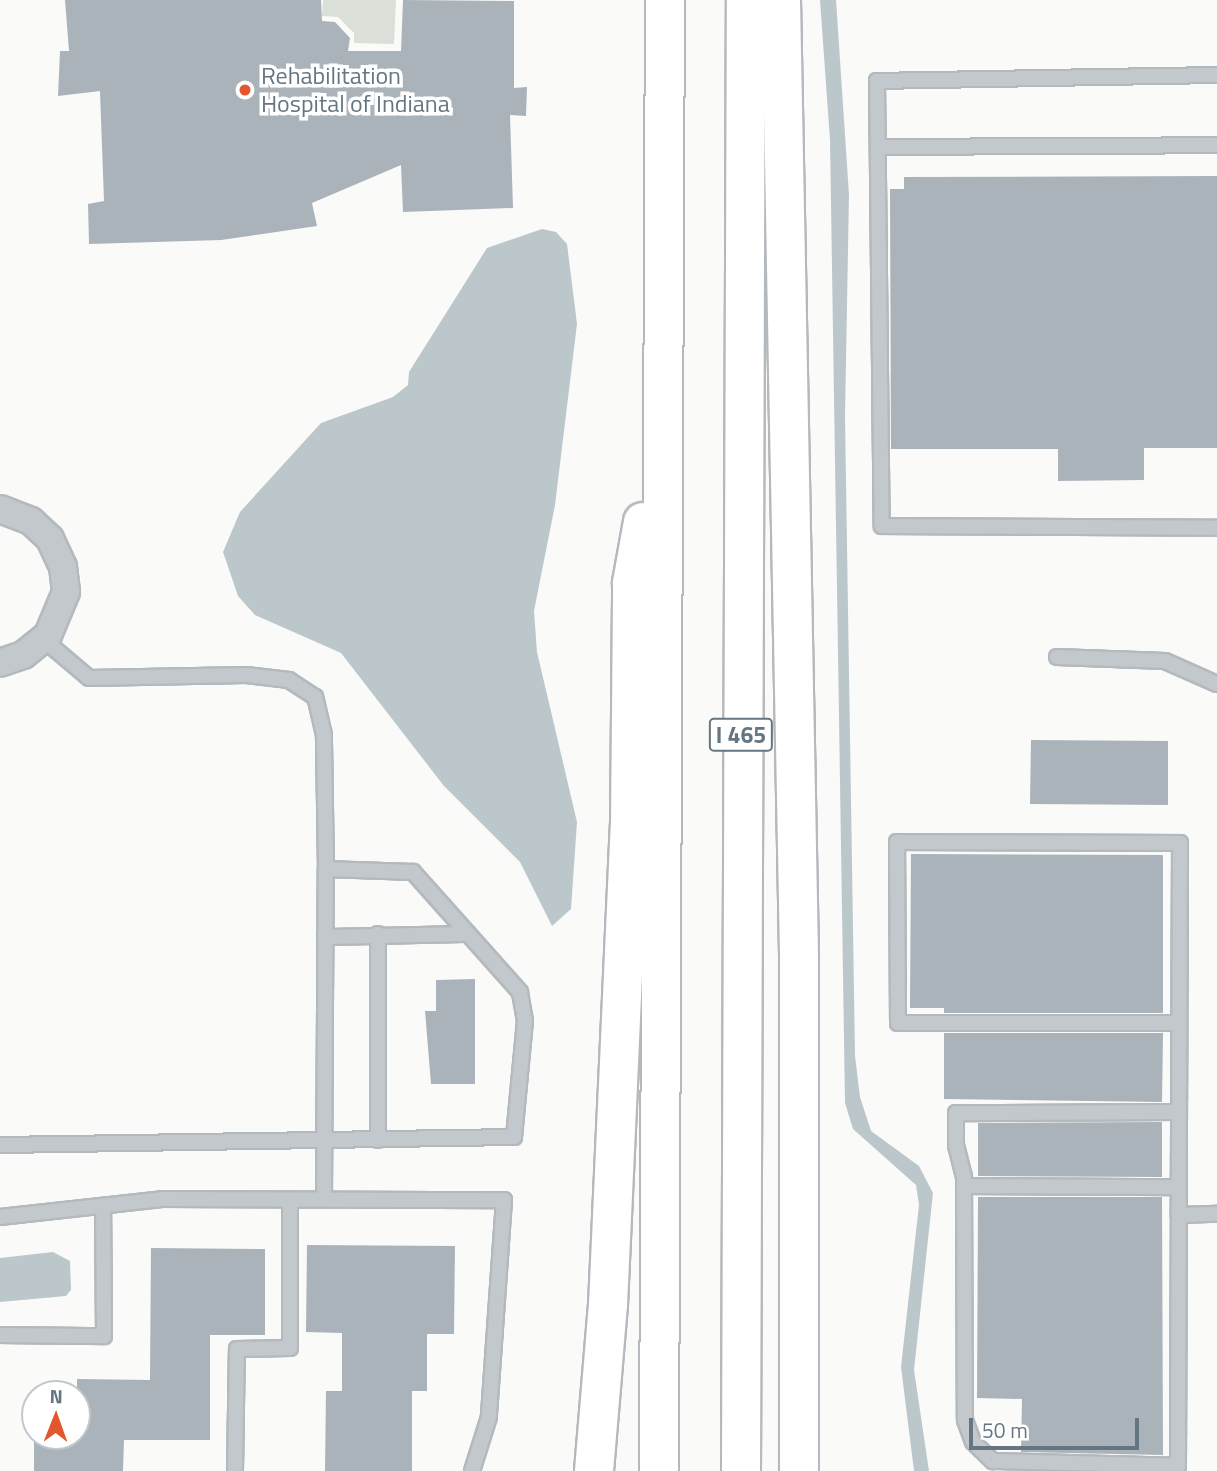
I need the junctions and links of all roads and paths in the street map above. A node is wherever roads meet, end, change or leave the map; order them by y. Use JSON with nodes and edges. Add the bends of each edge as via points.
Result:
{"nodes":[{"id":1,"x":665,"y":0,"type":"edge"},
{"id":2,"x":746,"y":0,"type":"edge"},
{"id":3,"x":781,"y":0,"type":"edge"},
{"id":4,"x":1217,"y":75,"type":"edge"},
{"id":5,"x":1217,"y":145,"type":"edge"},
{"id":6,"x":878,"y":147,"type":"junction"},
{"id":7,"x":661,"y":424,"type":"junction"},
{"id":8,"x":0,"y":509,"type":"edge"},
{"id":9,"x":1217,"y":528,"type":"edge"},
{"id":10,"x":44,"y":639,"type":"junction"},
{"id":11,"x":1057,"y":657,"type":"dead end"},
{"id":12,"x":0,"y":663,"type":"edge"},
{"id":13,"x":1217,"y":684,"type":"edge"},
{"id":14,"x":326,"y":869,"type":"junction"},
{"id":15,"x":378,"y":934,"type":"junction"},
{"id":16,"x":468,"y":934,"type":"junction"},
{"id":17,"x":325,"y":937,"type":"junction"},
{"id":18,"x":1178,"y":1023,"type":"junction"},
{"id":19,"x":1177,"y":1112,"type":"junction"},
{"id":20,"x":378,"y":1140,"type":"junction"},
{"id":21,"x":325,"y":1141,"type":"junction"},
{"id":22,"x":0,"y":1145,"type":"edge"},
{"id":23,"x":964,"y":1186,"type":"junction"},
{"id":24,"x":1178,"y":1187,"type":"junction"},
{"id":25,"x":324,"y":1199,"type":"junction"},
{"id":26,"x":290,"y":1200,"type":"junction"},
{"id":27,"x":103,"y":1208,"type":"junction"},
{"id":28,"x":1217,"y":1214,"type":"edge"},
{"id":29,"x":1179,"y":1215,"type":"junction"},
{"id":30,"x":0,"y":1217,"type":"edge"},
{"id":31,"x":0,"y":1335,"type":"edge"},
{"id":32,"x":235,"y":1471,"type":"edge"},
{"id":33,"x":472,"y":1471,"type":"edge"},
{"id":34,"x":594,"y":1471,"type":"edge"},
{"id":35,"x":659,"y":1471,"type":"edge"},
{"id":36,"x":741,"y":1471,"type":"edge"},
{"id":37,"x":799,"y":1471,"type":"edge"}],
"edges":[{"from":1,"to":7,"type":"highway"},
{"from":2,"to":36,"type":"highway","number":"I 465"},
{"from":3,"to":37,"type":"highway","via":[[799,958]]},
{"from":4,"to":6,"type":"lane","via":[[877,81]]},
{"from":5,"to":6,"type":"lane"},
{"from":6,"to":9,"type":"lane","via":[[882,526]]},
{"from":7,"to":34,"type":"highway","via":[[632,583],[629,840],[607,1319]]},
{"from":7,"to":35,"type":"highway"},
{"from":8,"to":10,"type":"street","via":[[36,525],[59,554],[65,599]]},
{"from":10,"to":12,"type":"street"},
{"from":10,"to":14,"type":"lane","via":[[89,678],[246,675],[289,680],[315,697],[324,735]]},
{"from":11,"to":13,"type":"lane","via":[[1165,661]]},
{"from":14,"to":16,"type":"lane","via":[[413,872]]},
{"from":14,"to":17,"type":"lane"},
{"from":15,"to":16,"type":"lane"},
{"from":15,"to":17,"type":"lane"},
{"from":15,"to":20,"type":"lane"},
{"from":16,"to":20,"type":"lane","via":[[520,992],[525,1021],[513,1137]]},
{"from":17,"to":21,"type":"lane"},
{"from":18,"to":18,"type":"lane","via":[[1180,843],[897,842],[898,1023]]},
{"from":18,"to":19,"type":"lane"},
{"from":19,"to":23,"type":"lane","via":[[956,1113]]},
{"from":19,"to":24,"type":"lane"},
{"from":20,"to":21,"type":"lane"},
{"from":21,"to":22,"type":"lane"},
{"from":21,"to":25,"type":"lane"},
{"from":23,"to":24,"type":"lane"},
{"from":23,"to":29,"type":"lane","via":[[965,1420],[978,1447],[1004,1466],[1178,1466]]},
{"from":24,"to":29,"type":"lane"},
{"from":25,"to":26,"type":"lane"},
{"from":25,"to":33,"type":"lane","via":[[504,1200],[489,1417]]},
{"from":26,"to":27,"type":"lane","via":[[162,1199]]},
{"from":26,"to":32,"type":"lane","via":[[290,1348],[237,1349]]},
{"from":27,"to":30,"type":"lane"},
{"from":27,"to":31,"type":"lane","via":[[104,1336]]},
{"from":28,"to":29,"type":"lane"}]}
